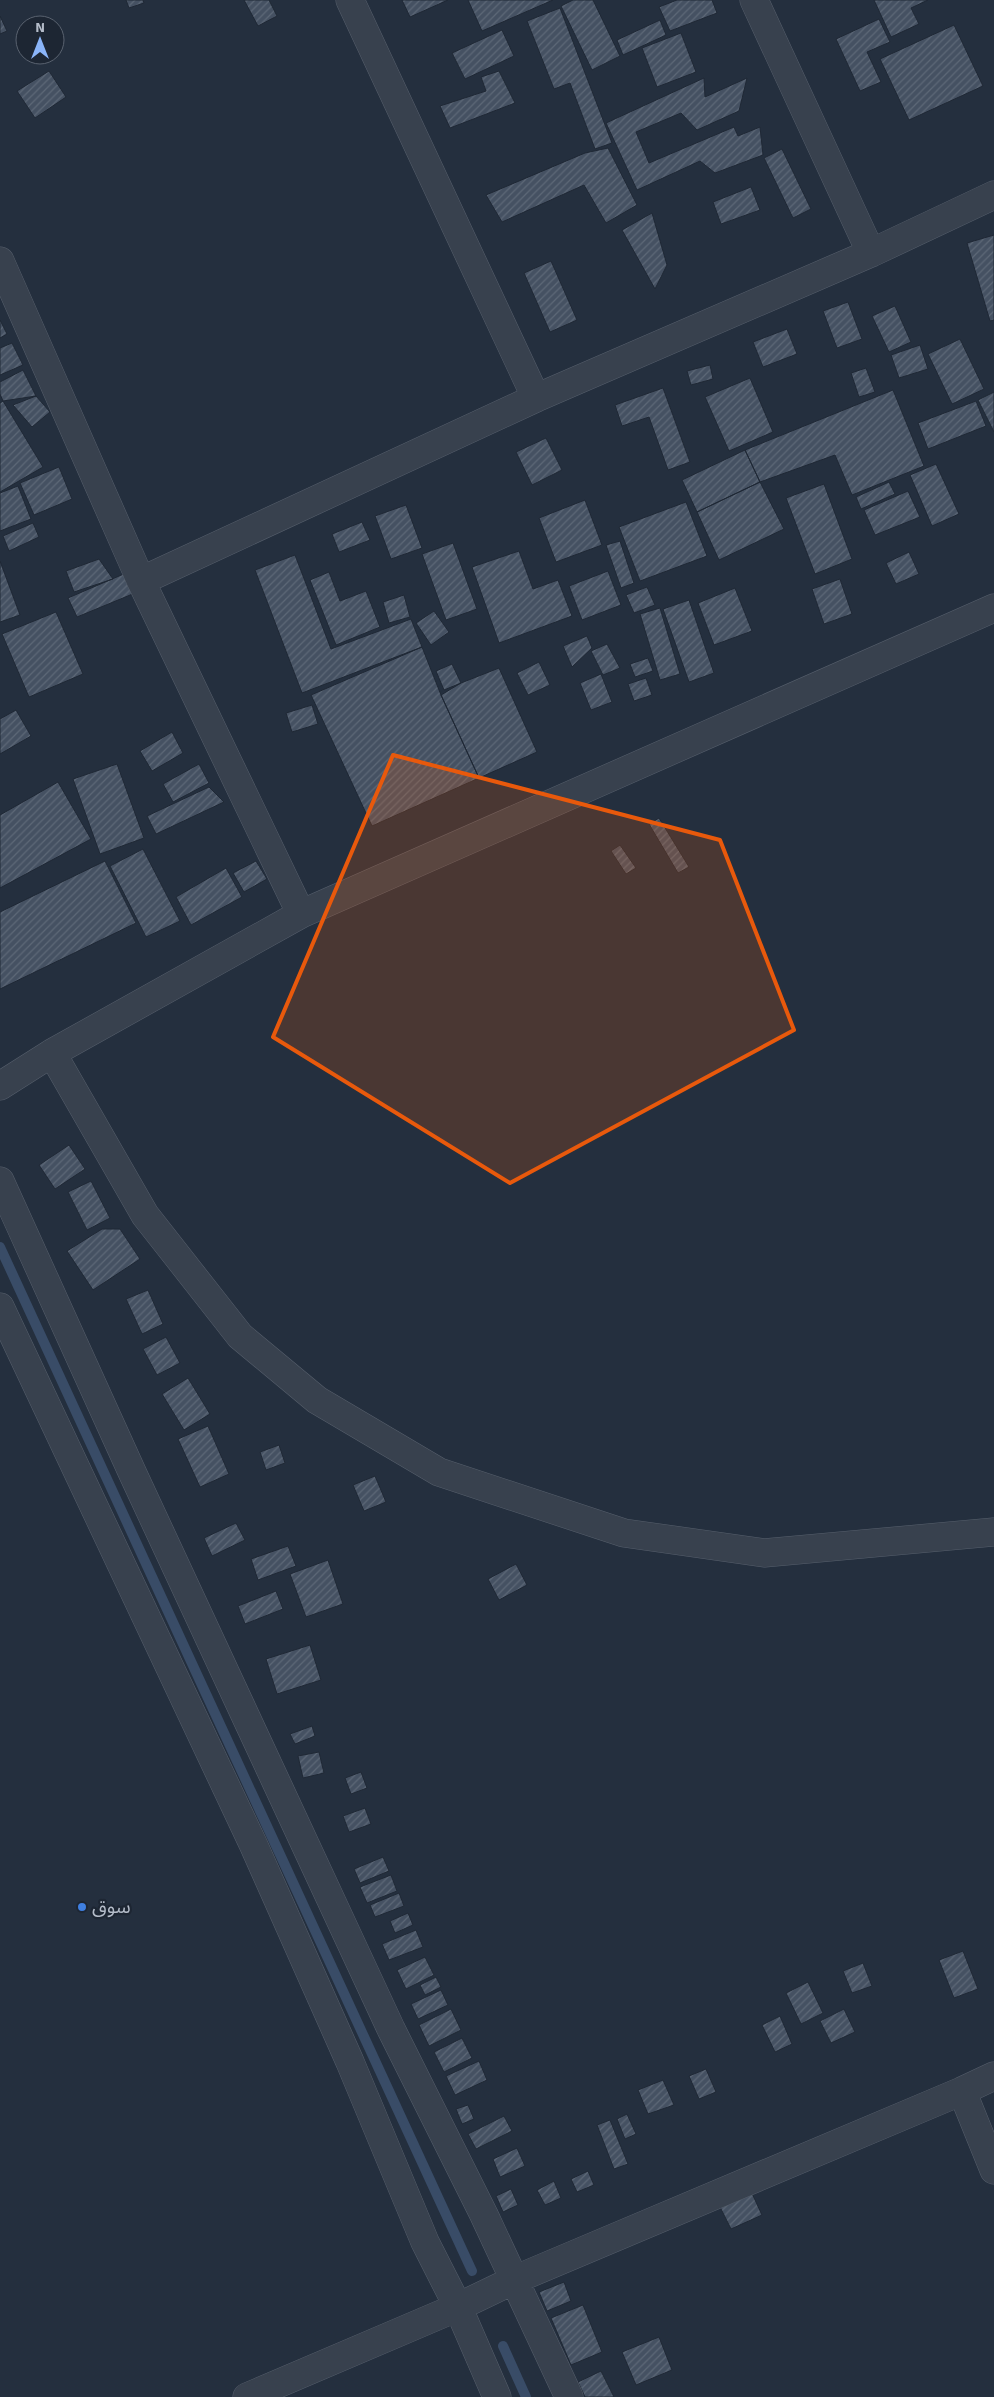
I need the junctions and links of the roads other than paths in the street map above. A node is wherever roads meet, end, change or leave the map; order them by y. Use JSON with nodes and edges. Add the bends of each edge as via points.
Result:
{"nodes":[{"id":1,"x":350,"y":0,"type":"edge"},
{"id":2,"x":754,"y":0,"type":"edge"},
{"id":3,"x":994,"y":195,"type":"edge"},
{"id":4,"x":871,"y":253,"type":"junction"},
{"id":5,"x":0,"y":261,"type":"edge"},
{"id":6,"x":536,"y":398,"type":"junction"},
{"id":7,"x":141,"y":581,"type":"junction"},
{"id":8,"x":994,"y":608,"type":"edge"},
{"id":9,"x":301,"y":914,"type":"junction"},
{"id":10,"x":52,"y":1053,"type":"junction"},
{"id":11,"x":0,"y":1086,"type":"edge"},
{"id":12,"x":0,"y":1181,"type":"edge"},
{"id":13,"x":0,"y":1308,"type":"edge"},
{"id":14,"x":994,"y":1532,"type":"edge"},
{"id":15,"x":994,"y":2076,"type":"edge"},
{"id":16,"x":962,"y":2091,"type":"junction"},
{"id":17,"x":994,"y":2170,"type":"edge"},
{"id":18,"x":514,"y":2280,"type":"junction"},
{"id":19,"x":458,"y":2307,"type":"junction"},
{"id":20,"x":247,"y":2397,"type":"edge"},
{"id":21,"x":498,"y":2397,"type":"edge"},
{"id":22,"x":569,"y":2397,"type":"edge"}],
"edges":[{"from":1,"to":6,"type":"street"},
{"from":2,"to":4,"type":"street"},
{"from":3,"to":4,"type":"street"},
{"from":4,"to":6,"type":"street"},
{"from":5,"to":7,"type":"street"},
{"from":6,"to":7,"type":"street"},
{"from":7,"to":9,"type":"street"},
{"from":8,"to":9,"type":"street"},
{"from":9,"to":10,"type":"street"},
{"from":10,"to":11,"type":"street"},
{"from":10,"to":14,"type":"street","via":[[146,1215],[240,1336],[317,1400],[439,1472],[624,1533],[764,1553]]},
{"from":12,"to":18,"type":"street","via":[[366,1974]]},
{"from":13,"to":19,"type":"street","via":[[254,1846],[350,2062],[425,2242]]},
{"from":15,"to":16,"type":"street"},
{"from":16,"to":17,"type":"street"},
{"from":16,"to":18,"type":"street"},
{"from":18,"to":19,"type":"street"},
{"from":18,"to":22,"type":"street"},
{"from":19,"to":20,"type":"street"},
{"from":19,"to":21,"type":"street"}]}
